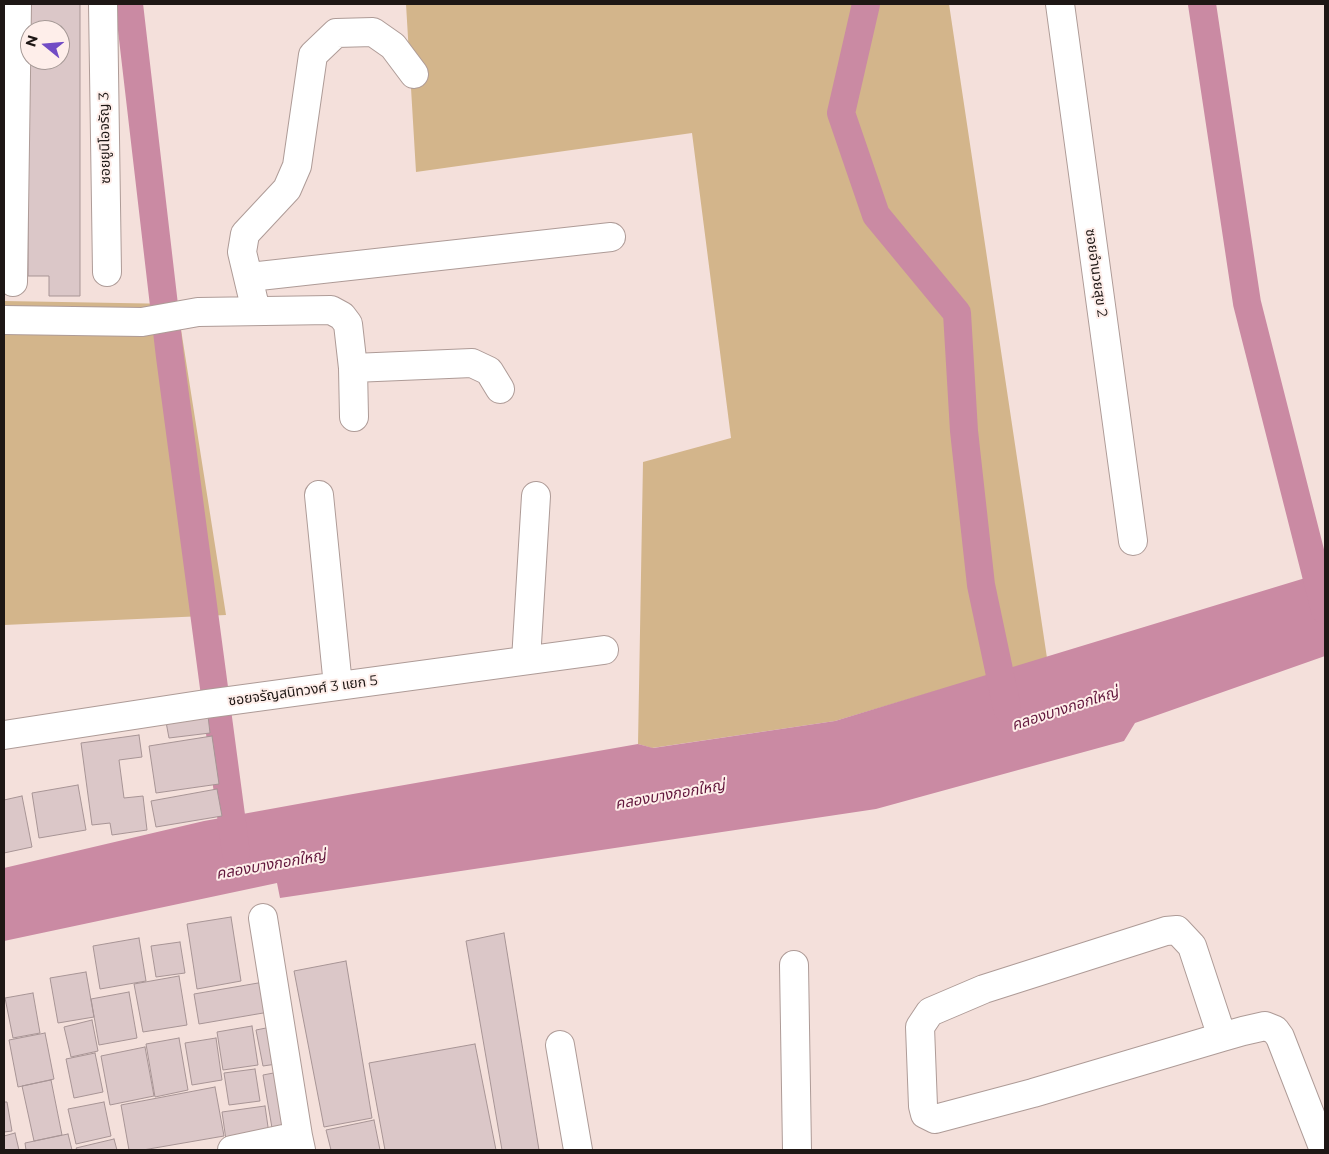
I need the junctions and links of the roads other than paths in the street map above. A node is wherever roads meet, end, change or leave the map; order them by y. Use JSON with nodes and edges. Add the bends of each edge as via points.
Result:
{"nodes":[{"id":1,"x":17,"y":4,"type":"edge"},
{"id":2,"x":103,"y":4,"type":"edge"},
{"id":3,"x":1060,"y":4,"type":"edge"},
{"id":4,"x":414,"y":74,"type":"dead end"},
{"id":5,"x":611,"y":237,"type":"dead end"},
{"id":6,"x":107,"y":272,"type":"dead end"},
{"id":7,"x":250,"y":277,"type":"junction"},
{"id":8,"x":13,"y":282,"type":"dead end"},
{"id":9,"x":256,"y":311,"type":"junction"},
{"id":10,"x":4,"y":320,"type":"edge"},
{"id":11,"x":353,"y":368,"type":"junction"},
{"id":12,"x":500,"y":389,"type":"dead end"},
{"id":13,"x":354,"y":417,"type":"dead end"},
{"id":14,"x":319,"y":495,"type":"dead end"},
{"id":15,"x":536,"y":496,"type":"dead end"},
{"id":16,"x":1133,"y":541,"type":"dead end"},
{"id":17,"x":604,"y":650,"type":"dead end"},
{"id":18,"x":526,"y":660,"type":"junction"},
{"id":19,"x":338,"y":686,"type":"junction"},
{"id":20,"x":4,"y":735,"type":"edge"},
{"id":21,"x":263,"y":918,"type":"dead end"},
{"id":22,"x":794,"y":965,"type":"dead end"},
{"id":23,"x":1222,"y":1037,"type":"junction"},
{"id":24,"x":560,"y":1045,"type":"dead end"},
{"id":25,"x":299,"y":1143,"type":"edge"},
{"id":26,"x":232,"y":1150,"type":"edge"},
{"id":27,"x":578,"y":1150,"type":"edge"},
{"id":28,"x":797,"y":1150,"type":"edge"},
{"id":29,"x":1324,"y":1150,"type":"edge"}],
"edges":[{"from":1,"to":8,"type":"street"},
{"from":2,"to":6,"type":"street","name":"ซอยยูนิโอจรัญ 3"},
{"from":3,"to":16,"type":"street","name":"ซอยอำนวยสุข 2"},
{"from":4,"to":7,"type":"street","via":[[393,46],[373,32],[336,33],[313,55],[297,166],[287,189],[245,234],[242,252]]},
{"from":5,"to":7,"type":"street"},
{"from":7,"to":9,"type":"street"},
{"from":9,"to":10,"type":"street","via":[[184,313],[142,322]]},
{"from":9,"to":11,"type":"street","via":[[330,310],[342,316],[348,324]]},
{"from":11,"to":12,"type":"street","via":[[472,363],[489,371]]},
{"from":11,"to":13,"type":"street"},
{"from":14,"to":19,"type":"street"},
{"from":15,"to":18,"type":"street"},
{"from":17,"to":18,"type":"street","name":"ซอยจรัญสนิทวงศ์ 3 แยก 5"},
{"from":18,"to":19,"type":"street","name":"ซอยจรัญสนิทวงศ์ 3 แยก 5"},
{"from":19,"to":20,"type":"street","name":"ซอยจรัญสนิทวงศ์ 3 แยก 5"},
{"from":21,"to":25,"type":"street"},
{"from":22,"to":28,"type":"street"},
{"from":23,"to":23,"type":"street","via":[[935,1119],[925,1114],[923,1106],[920,1027],[930,1012],[984,989],[1166,931],[1177,930],[1192,946]]},
{"from":23,"to":29,"type":"street","via":[[1265,1026],[1274,1030],[1280,1037]]},
{"from":24,"to":27,"type":"street"},
{"from":25,"to":26,"type":"street"}]}
